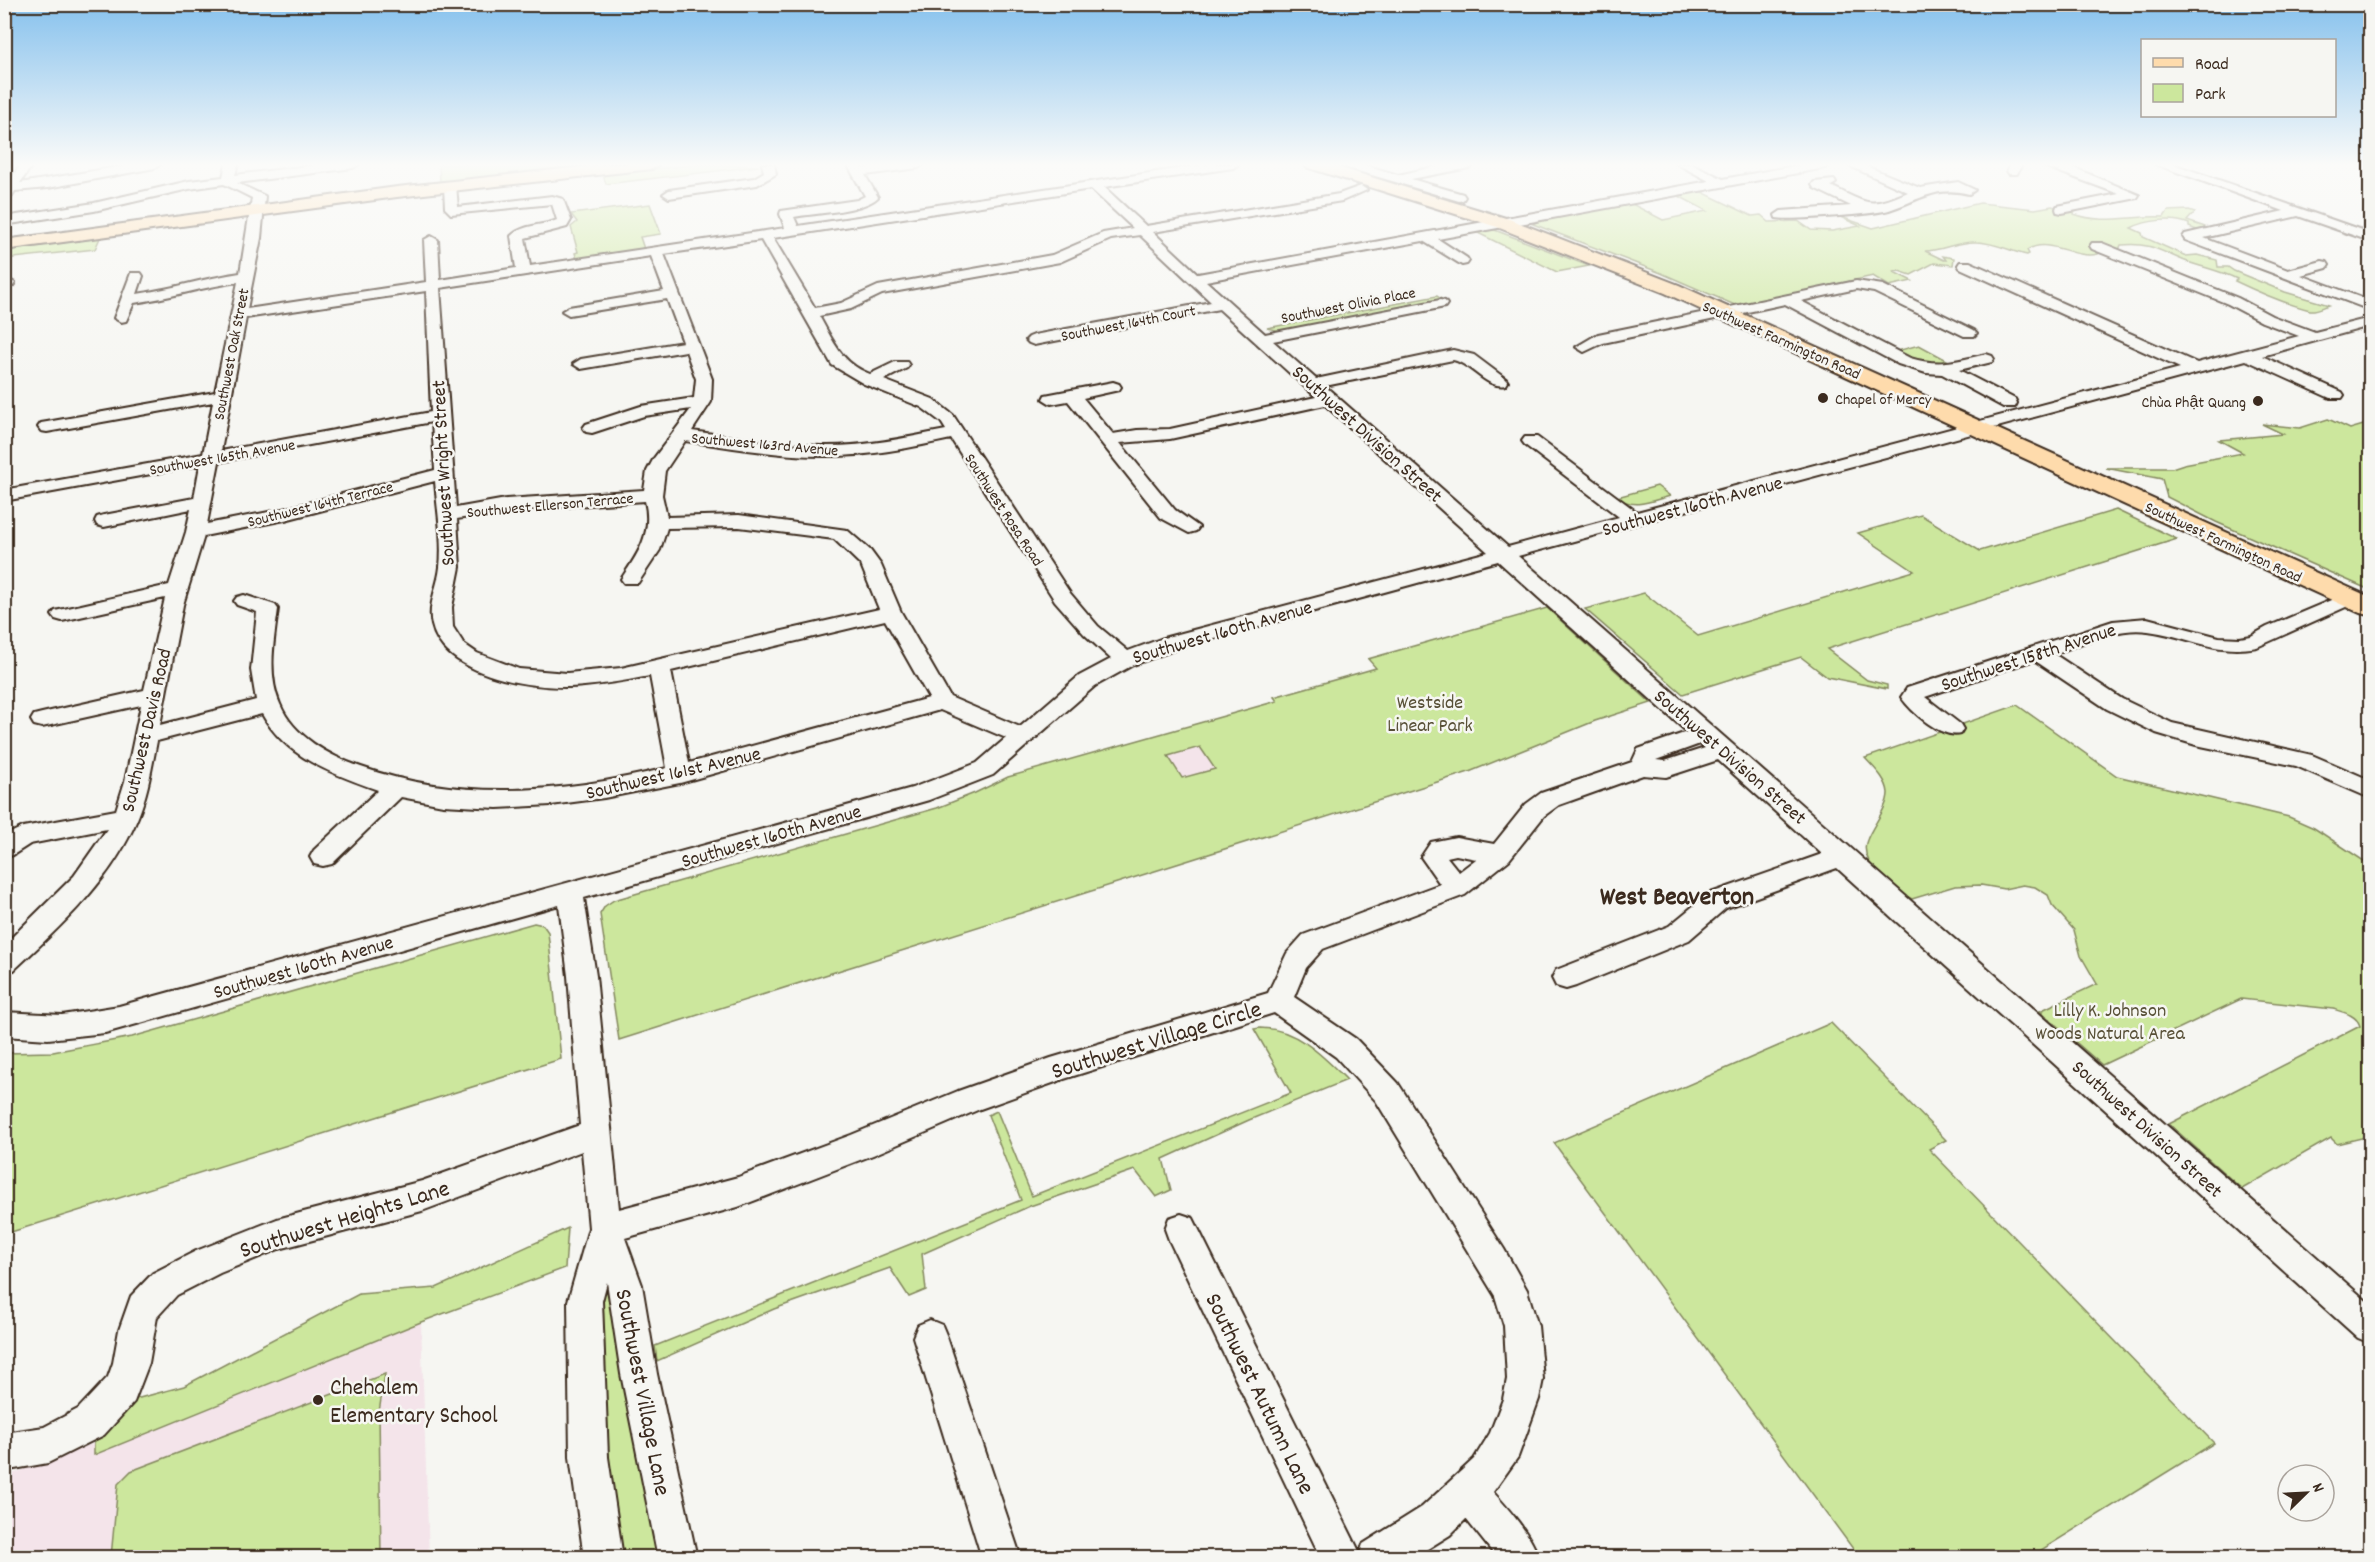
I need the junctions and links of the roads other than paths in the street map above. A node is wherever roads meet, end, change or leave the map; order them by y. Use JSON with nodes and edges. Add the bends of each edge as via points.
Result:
{"nodes":[{"id":1,"x":62,"y":237,"type":"edge"},
{"id":2,"x":253,"y":237,"type":"edge"},
{"id":3,"x":518,"y":237,"type":"edge"},
{"id":4,"x":695,"y":237,"type":"edge"},
{"id":5,"x":753,"y":237,"type":"edge"},
{"id":6,"x":766,"y":237,"type":"edge"},
{"id":7,"x":1107,"y":237,"type":"edge"},
{"id":8,"x":1149,"y":237,"type":"edge"},
{"id":9,"x":1426,"y":237,"type":"joint"},
{"id":10,"x":1539,"y":237,"type":"edge"},
{"id":11,"x":2190,"y":237,"type":"edge"},
{"id":12,"x":430,"y":240,"type":"dead end"},
{"id":13,"x":4,"y":244,"type":"edge"},
{"id":14,"x":699,"y":245,"type":"junction"},
{"id":15,"x":2097,"y":246,"type":"dead end"},
{"id":16,"x":656,"y":252,"type":"junction"},
{"id":17,"x":1462,"y":261,"type":"dead end"},
{"id":18,"x":1965,"y":265,"type":"dead end"},
{"id":19,"x":2322,"y":265,"type":"dead end"},
{"id":20,"x":524,"y":272,"type":"junction"},
{"id":21,"x":2286,"y":274,"type":"junction"},
{"id":22,"x":136,"y":276,"type":"dead end"},
{"id":23,"x":245,"y":277,"type":"junction"},
{"id":24,"x":1195,"y":279,"type":"junction"},
{"id":25,"x":433,"y":285,"type":"junction"},
{"id":26,"x":672,"y":294,"type":"junction"},
{"id":27,"x":128,"y":300,"type":"junction"},
{"id":28,"x":1788,"y":300,"type":"junction"},
{"id":29,"x":1222,"y":304,"type":"junction"},
{"id":30,"x":1440,"y":304,"type":"dead end"},
{"id":31,"x":2370,"y":306,"type":"edge"},
{"id":32,"x":569,"y":311,"type":"dead end"},
{"id":33,"x":1722,"y":311,"type":"junction"},
{"id":34,"x":809,"y":314,"type":"junction"},
{"id":35,"x":237,"y":315,"type":"junction"},
{"id":36,"x":121,"y":318,"type":"dead end"},
{"id":37,"x":2370,"y":322,"type":"edge"},
{"id":38,"x":1969,"y":333,"type":"dead end"},
{"id":39,"x":2314,"y":337,"type":"junction"},
{"id":40,"x":1262,"y":339,"type":"junction"},
{"id":41,"x":1034,"y":340,"type":"dead end"},
{"id":42,"x":693,"y":345,"type":"junction"},
{"id":43,"x":1584,"y":347,"type":"dead end"},
{"id":44,"x":2247,"y":355,"type":"junction"},
{"id":45,"x":1986,"y":359,"type":"dead end"},
{"id":46,"x":581,"y":364,"type":"dead end"},
{"id":47,"x":901,"y":365,"type":"dead end"},
{"id":48,"x":1945,"y":369,"type":"junction"},
{"id":49,"x":2196,"y":369,"type":"junction"},
{"id":50,"x":870,"y":381,"type":"junction"},
{"id":51,"x":1500,"y":382,"type":"dead end"},
{"id":52,"x":1113,"y":387,"type":"dead end"},
{"id":53,"x":1321,"y":391,"type":"junction"},
{"id":54,"x":2336,"y":394,"type":"dead end"},
{"id":55,"x":1072,"y":395,"type":"junction"},
{"id":56,"x":221,"y":396,"type":"junction"},
{"id":57,"x":1051,"y":399,"type":"dead end"},
{"id":58,"x":703,"y":402,"type":"junction"},
{"id":59,"x":2009,"y":404,"type":"dead end"},
{"id":60,"x":439,"y":416,"type":"junction"},
{"id":61,"x":47,"y":427,"type":"dead end"},
{"id":62,"x":592,"y":428,"type":"dead end"},
{"id":63,"x":1978,"y":428,"type":"junction"},
{"id":64,"x":956,"y":434,"type":"junction"},
{"id":65,"x":680,"y":435,"type":"junction"},
{"id":66,"x":1110,"y":440,"type":"junction"},
{"id":67,"x":1531,"y":441,"type":"dead end"},
{"id":68,"x":209,"y":458,"type":"junction"},
{"id":69,"x":444,"y":473,"type":"junction"},
{"id":70,"x":653,"y":495,"type":"junction"},
{"id":71,"x":4,"y":496,"type":"edge"},
{"id":72,"x":200,"y":502,"type":"junction"},
{"id":73,"x":448,"y":515,"type":"junction"},
{"id":74,"x":1635,"y":519,"type":"junction"},
{"id":75,"x":104,"y":521,"type":"dead end"},
{"id":76,"x":658,"y":523,"type":"junction"},
{"id":77,"x":1189,"y":527,"type":"dead end"},
{"id":78,"x":195,"y":532,"type":"junction"},
{"id":79,"x":1504,"y":554,"type":"junction"},
{"id":80,"x":631,"y":579,"type":"dead end"},
{"id":81,"x":176,"y":589,"type":"junction"},
{"id":82,"x":2350,"y":598,"type":"junction"},
{"id":83,"x":244,"y":601,"type":"dead end"},
{"id":84,"x":2370,"y":608,"type":"edge"},
{"id":85,"x":891,"y":612,"type":"junction"},
{"id":86,"x":62,"y":615,"type":"dead end"},
{"id":87,"x":2038,"y":653,"type":"junction"},
{"id":88,"x":1125,"y":660,"type":"junction"},
{"id":89,"x":659,"y":667,"type":"junction"},
{"id":90,"x":155,"y":695,"type":"junction"},
{"id":91,"x":942,"y":702,"type":"junction"},
{"id":92,"x":268,"y":704,"type":"junction"},
{"id":93,"x":42,"y":720,"type":"dead end"},
{"id":94,"x":1952,"y":729,"type":"dead end"},
{"id":95,"x":1706,"y":734,"type":"junction"},
{"id":96,"x":146,"y":736,"type":"junction"},
{"id":97,"x":1023,"y":737,"type":"junction"},
{"id":98,"x":1724,"y":750,"type":"junction"},
{"id":99,"x":1642,"y":767,"type":"junction"},
{"id":100,"x":680,"y":775,"type":"junction"},
{"id":101,"x":395,"y":788,"type":"junction"},
{"id":102,"x":2370,"y":790,"type":"edge"},
{"id":103,"x":126,"y":817,"type":"junction"},
{"id":104,"x":4,"y":849,"type":"edge"},
{"id":105,"x":1500,"y":854,"type":"junction"},
{"id":106,"x":1843,"y":856,"type":"junction"},
{"id":107,"x":323,"y":857,"type":"dead end"},
{"id":108,"x":1456,"y":888,"type":"junction"},
{"id":109,"x":570,"y":892,"type":"junction"},
{"id":110,"x":4,"y":962,"type":"edge"},
{"id":111,"x":1566,"y":978,"type":"dead end"},
{"id":112,"x":1278,"y":1001,"type":"junction"},
{"id":113,"x":4,"y":1024,"type":"edge"},
{"id":114,"x":597,"y":1132,"type":"junction"},
{"id":115,"x":605,"y":1228,"type":"junction"},
{"id":116,"x":1181,"y":1229,"type":"dead end"},
{"id":117,"x":2366,"y":1314,"type":"edge"},
{"id":118,"x":930,"y":1337,"type":"dead end"},
{"id":119,"x":4,"y":1448,"type":"edge"},
{"id":120,"x":1468,"y":1492,"type":"junction"},
{"id":121,"x":604,"y":1557,"type":"edge"},
{"id":122,"x":678,"y":1557,"type":"edge"},
{"id":123,"x":1002,"y":1557,"type":"edge"},
{"id":124,"x":1342,"y":1557,"type":"edge"},
{"id":125,"x":1377,"y":1557,"type":"edge"},
{"id":126,"x":1520,"y":1557,"type":"edge"}],
"edges":[{"from":1,"to":13,"type":"main road"},
{"from":2,"to":23,"type":"street","name":"Southwest Oak Street"},
{"from":3,"to":20,"type":"street"},
{"from":4,"to":14,"type":"street"},
{"from":5,"to":14,"type":"street"},
{"from":6,"to":34,"type":"street","name":"Southwest Rosa Road"},
{"from":7,"to":34,"type":"street","via":[[1055,259],[878,290],[846,306]]},
{"from":8,"to":24,"type":"street","name":"Southwest Division Street"},
{"from":9,"to":17,"type":"street"},
{"from":9,"to":24,"type":"street"},
{"from":10,"to":33,"type":"main road","name":"Southwest Farmington Road"},
{"from":11,"to":21,"type":"street"},
{"from":12,"to":25,"type":"street","name":"Southwest Wright Street"},
{"from":14,"to":16,"type":"street"},
{"from":15,"to":39,"type":"street"},
{"from":16,"to":20,"type":"street"},
{"from":16,"to":26,"type":"street"},
{"from":18,"to":49,"type":"street"},
{"from":19,"to":21,"type":"street"},
{"from":20,"to":25,"type":"street"},
{"from":21,"to":31,"type":"street"},
{"from":22,"to":27,"type":"street"},
{"from":23,"to":27,"type":"street"},
{"from":23,"to":35,"type":"street","name":"Southwest Oak Street"},
{"from":24,"to":29,"type":"street","name":"Southwest Division Street"},
{"from":25,"to":35,"type":"street"},
{"from":25,"to":60,"type":"street","name":"Southwest Wright Street"},
{"from":26,"to":32,"type":"street"},
{"from":26,"to":42,"type":"street"},
{"from":27,"to":36,"type":"street"},
{"from":28,"to":33,"type":"street"},
{"from":28,"to":38,"type":"street","via":[[1867,285]]},
{"from":28,"to":48,"type":"street","via":[[1904,362]]},
{"from":29,"to":40,"type":"street","name":"Southwest Division Street"},
{"from":29,"to":41,"type":"street","name":"Southwest 164th Court"},
{"from":30,"to":40,"type":"street","name":"Southwest Olivia Place"},
{"from":33,"to":43,"type":"street","via":[[1598,339]]},
{"from":33,"to":63,"type":"main road","name":"Southwest Farmington Road"},
{"from":34,"to":50,"type":"street","name":"Southwest Rosa Road","via":[[838,362]]},
{"from":35,"to":56,"type":"street","name":"Southwest Oak Street"},
{"from":37,"to":39,"type":"street","name":"Southwest 160th Avenue"},
{"from":39,"to":44,"type":"street","name":"Southwest 160th Avenue"},
{"from":40,"to":53,"type":"street","name":"Southwest Division Street"},
{"from":42,"to":46,"type":"street"},
{"from":42,"to":58,"type":"street","via":[[704,380]]},
{"from":44,"to":49,"type":"street","name":"Southwest 160th Avenue"},
{"from":44,"to":54,"type":"street"},
{"from":45,"to":48,"type":"street"},
{"from":47,"to":50,"type":"street"},
{"from":48,"to":59,"type":"street"},
{"from":49,"to":63,"type":"street","name":"Southwest 160th Avenue"},
{"from":50,"to":64,"type":"street","name":"Southwest Rosa Road","via":[[927,403],[947,419]]},
{"from":51,"to":53,"type":"street","via":[[1458,355]]},
{"from":52,"to":55,"type":"street"},
{"from":53,"to":66,"type":"street","via":[[1170,434]]},
{"from":53,"to":79,"type":"street","name":"Southwest Division Street"},
{"from":55,"to":57,"type":"street"},
{"from":55,"to":66,"type":"street"},
{"from":56,"to":61,"type":"street"},
{"from":56,"to":68,"type":"street","name":"Southwest Oak Street"},
{"from":58,"to":62,"type":"street","via":[[640,411]]},
{"from":58,"to":65,"type":"street"},
{"from":60,"to":68,"type":"street","name":"Southwest 165th Avenue"},
{"from":60,"to":69,"type":"street","name":"Southwest Wright Street"},
{"from":63,"to":74,"type":"street","name":"Southwest 160th Avenue"},
{"from":63,"to":82,"type":"main road","name":"Southwest Farmington Road"},
{"from":64,"to":65,"type":"street","name":"Southwest 163rd Avenue","via":[[878,448],[828,451]]},
{"from":64,"to":88,"type":"street","name":"Southwest Rosa Road","via":[[1062,597]]},
{"from":65,"to":70,"type":"street","via":[[656,471]]},
{"from":66,"to":77,"type":"street","via":[[1168,514]]},
{"from":67,"to":74,"type":"street"},
{"from":68,"to":71,"type":"street","name":"Southwest 165th Avenue"},
{"from":68,"to":72,"type":"street","name":"Southwest Davis Road"},
{"from":69,"to":73,"type":"street","name":"Southwest Wright Street"},
{"from":69,"to":78,"type":"street","name":"Southwest 164th Terrace","via":[[285,514]]},
{"from":70,"to":73,"type":"street","name":"Southwest Ellerson Terrace","via":[[506,505]]},
{"from":70,"to":76,"type":"street"},
{"from":72,"to":75,"type":"street"},
{"from":72,"to":78,"type":"street","name":"Southwest Davis Road"},
{"from":73,"to":89,"type":"street","name":"Southwest Wright Street","via":[[450,570],[441,601],[442,623],[452,642],[469,657],[505,672],[547,679],[590,678]]},
{"from":74,"to":79,"type":"street","name":"Southwest 160th Avenue"},
{"from":76,"to":80,"type":"street","via":[[650,550]]},
{"from":76,"to":85,"type":"street","via":[[739,521],[840,534],[871,565]]},
{"from":78,"to":81,"type":"street","name":"Southwest Davis Road"},
{"from":79,"to":88,"type":"street","name":"Southwest 160th Avenue","via":[[1171,643]]},
{"from":79,"to":95,"type":"street","name":"Southwest Division Street"},
{"from":81,"to":86,"type":"street"},
{"from":81,"to":90,"type":"street","name":"Southwest Davis Road"},
{"from":82,"to":84,"type":"main road","name":"Southwest Farmington Road"},
{"from":82,"to":87,"type":"street","name":"Southwest 158th Avenue","via":[[2257,641],[2219,643],[2168,628],[2130,624]]},
{"from":83,"to":92,"type":"street","name":"Southwest 161st Avenue","via":[[268,609],[261,656]]},
{"from":85,"to":89,"type":"street","name":"Southwest Wright Street"},
{"from":85,"to":91,"type":"street"},
{"from":87,"to":94,"type":"street","name":"Southwest 158th Avenue","via":[[1923,689],[1912,697]]},
{"from":87,"to":102,"type":"street","via":[[2094,693],[2144,720],[2196,738],[2296,758]]},
{"from":88,"to":97,"type":"street","name":"Southwest 160th Avenue","via":[[1074,691]]},
{"from":89,"to":100,"type":"street"},
{"from":90,"to":93,"type":"street"},
{"from":90,"to":96,"type":"street","name":"Southwest Davis Road"},
{"from":91,"to":97,"type":"street"},
{"from":91,"to":100,"type":"street","name":"Southwest 161st Avenue"},
{"from":92,"to":96,"type":"street"},
{"from":92,"to":101,"type":"street","name":"Southwest 161st Avenue","via":[[283,731],[300,745],[348,772]]},
{"from":95,"to":98,"type":"street","name":"Southwest Division Street"},
{"from":95,"to":99,"type":"street","via":[[1646,755]]},
{"from":96,"to":103,"type":"street","name":"Southwest Davis Road"},
{"from":97,"to":109,"type":"street","name":"Southwest 160th Avenue","via":[[985,769],[930,790]]},
{"from":98,"to":99,"type":"street","via":[[1666,769]]},
{"from":98,"to":106,"type":"street","name":"Southwest Division Street"},
{"from":99,"to":105,"type":"street","via":[[1550,799],[1535,810]]},
{"from":100,"to":101,"type":"street","name":"Southwest 161st Avenue","via":[[543,798],[476,798]]},
{"from":101,"to":107,"type":"street"},
{"from":103,"to":104,"type":"street","via":[[23,836]]},
{"from":103,"to":110,"type":"street","name":"Southwest Davis Road","via":[[85,878]]},
{"from":105,"to":108,"type":"street"},
{"from":105,"to":108,"type":"street","via":[[1456,846],[1440,848],[1434,857]]},
{"from":106,"to":111,"type":"street","via":[[1717,901],[1679,933]]},
{"from":106,"to":117,"type":"street","name":"Southwest Division Street"},
{"from":108,"to":112,"type":"street","via":[[1313,942],[1300,955]]},
{"from":109,"to":113,"type":"street","name":"Southwest 160th Avenue","via":[[103,1022],[53,1027]]},
{"from":109,"to":114,"type":"street","name":"Southwest Village Lane"},
{"from":112,"to":115,"type":"street","name":"Southwest Village Circle","via":[[1061,1067],[738,1192]]},
{"from":112,"to":120,"type":"street","name":"Southwest Village Circle","via":[[1346,1048],[1387,1092],[1509,1290],[1521,1326],[1526,1379],[1505,1444]]},
{"from":114,"to":115,"type":"street","name":"Southwest Village Lane"},
{"from":114,"to":119,"type":"street","name":"Southwest Heights Lane","via":[[422,1196],[277,1234],[165,1284],[143,1308],[121,1389],[91,1422],[48,1445],[9,1451]]},
{"from":115,"to":121,"type":"street","name":"Southwest Village Lane","via":[[585,1301],[589,1457]]},
{"from":115,"to":122,"type":"street","name":"Southwest Village Lane","via":[[625,1286],[639,1374]]},
{"from":116,"to":124,"type":"street","name":"Southwest Autumn Lane"},
{"from":118,"to":123,"type":"street"},
{"from":120,"to":125,"type":"street","name":"Southwest Village Circle","via":[[1436,1521]]},
{"from":120,"to":126,"type":"street"}]}
